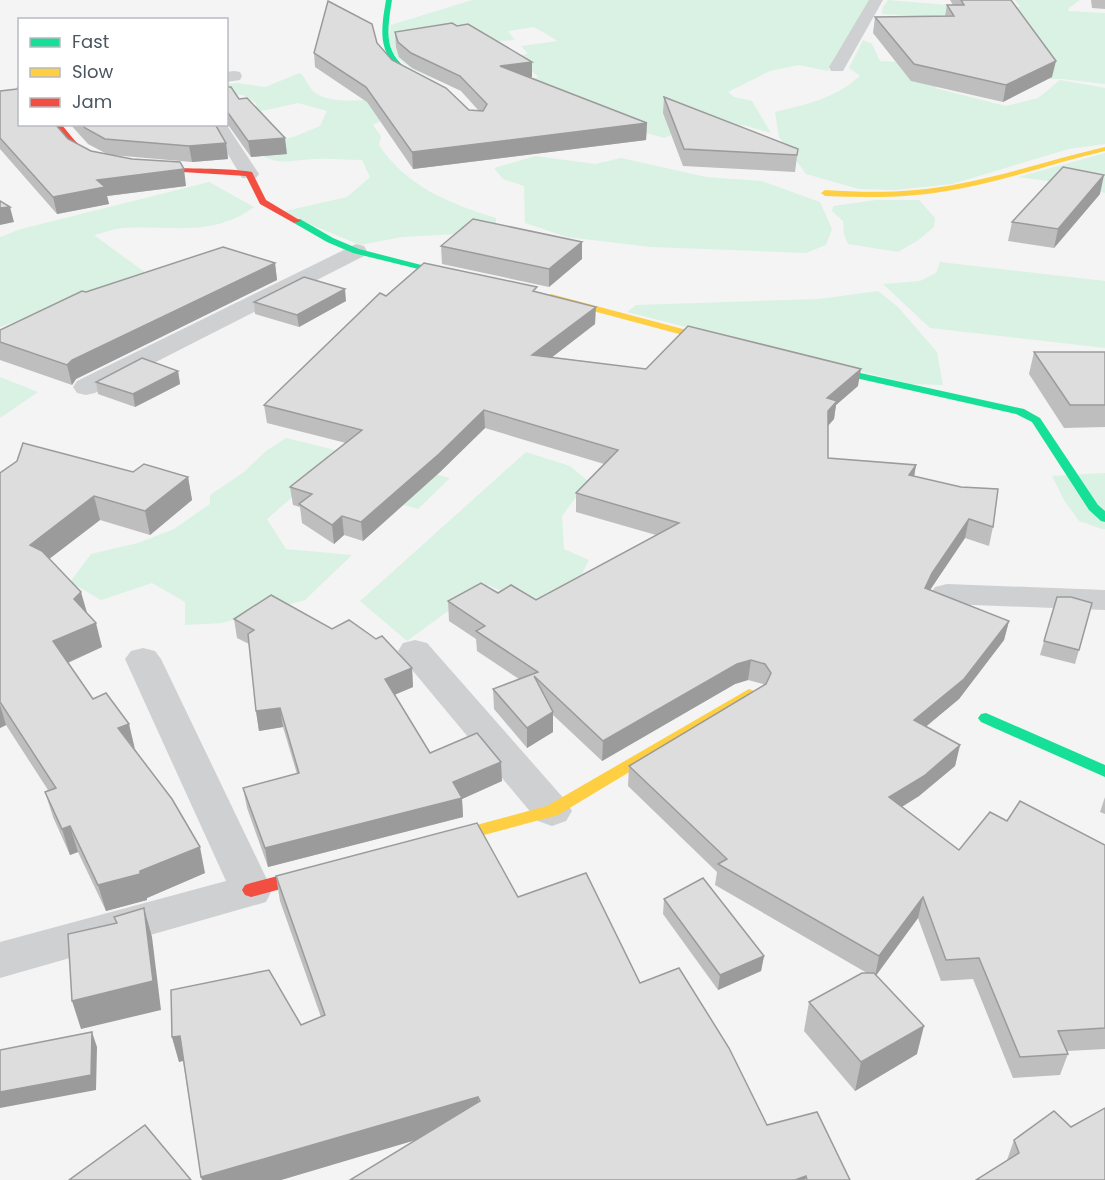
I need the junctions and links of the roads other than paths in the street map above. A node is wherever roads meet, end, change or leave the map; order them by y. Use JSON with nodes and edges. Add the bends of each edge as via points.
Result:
{"nodes":[{"id":1,"x":389,"y":0,"type":"edge"},
{"id":2,"x":876,"y":0,"type":"edge"},
{"id":3,"x":837,"y":67,"type":"dead end"},
{"id":4,"x":437,"y":89,"type":"edge"},
{"id":5,"x":58,"y":126,"type":"edge"},
{"id":6,"x":218,"y":126,"type":"edge"},
{"id":7,"x":1105,"y":149,"type":"edge"},
{"id":8,"x":249,"y":174,"type":"junction"},
{"id":9,"x":825,"y":193,"type":"dead end"},
{"id":10,"x":356,"y":251,"type":"junction"},
{"id":11,"x":477,"y":280,"type":"edge"},
{"id":12,"x":539,"y":294,"type":"edge"},
{"id":13,"x":733,"y":346,"type":"edge"},
{"id":14,"x":796,"y":361,"type":"edge"},
{"id":15,"x":86,"y":387,"type":"dead end"},
{"id":16,"x":1105,"y":518,"type":"edge"},
{"id":17,"x":947,"y":594,"type":"edge"},
{"id":18,"x":1105,"y":600,"type":"edge"},
{"id":19,"x":415,"y":651,"type":"dead end"},
{"id":20,"x":143,"y":659,"type":"dead end"},
{"id":21,"x":749,"y":694,"type":"edge"},
{"id":22,"x":986,"y":718,"type":"dead end"},
{"id":23,"x":1105,"y":771,"type":"edge"},
{"id":24,"x":552,"y":811,"type":"junction"},
{"id":25,"x":425,"y":844,"type":"edge"},
{"id":26,"x":332,"y":869,"type":"edge"},
{"id":27,"x":251,"y":890,"type":"junction"},
{"id":28,"x":0,"y":960,"type":"edge"}],
"edges":[{"from":1,"to":4,"type":"street","via":[[384,49],[397,66]]},
{"from":2,"to":3,"type":"street"},
{"from":5,"to":8,"type":"street","via":[[80,150],[102,162]]},
{"from":6,"to":8,"type":"street"},
{"from":7,"to":9,"type":"street","via":[[958,187],[884,195]]},
{"from":8,"to":10,"type":"street","via":[[263,201],[310,230]]},
{"from":10,"to":11,"type":"street"},
{"from":10,"to":15,"type":"street"},
{"from":12,"to":13,"type":"street"},
{"from":14,"to":16,"type":"street","via":[[1020,411],[1036,420],[1093,507]]},
{"from":17,"to":18,"type":"street"},
{"from":19,"to":24,"type":"street"},
{"from":20,"to":27,"type":"street"},
{"from":21,"to":24,"type":"street"},
{"from":22,"to":23,"type":"street"},
{"from":24,"to":25,"type":"street"},
{"from":26,"to":27,"type":"street"},
{"from":27,"to":28,"type":"street"}]}
